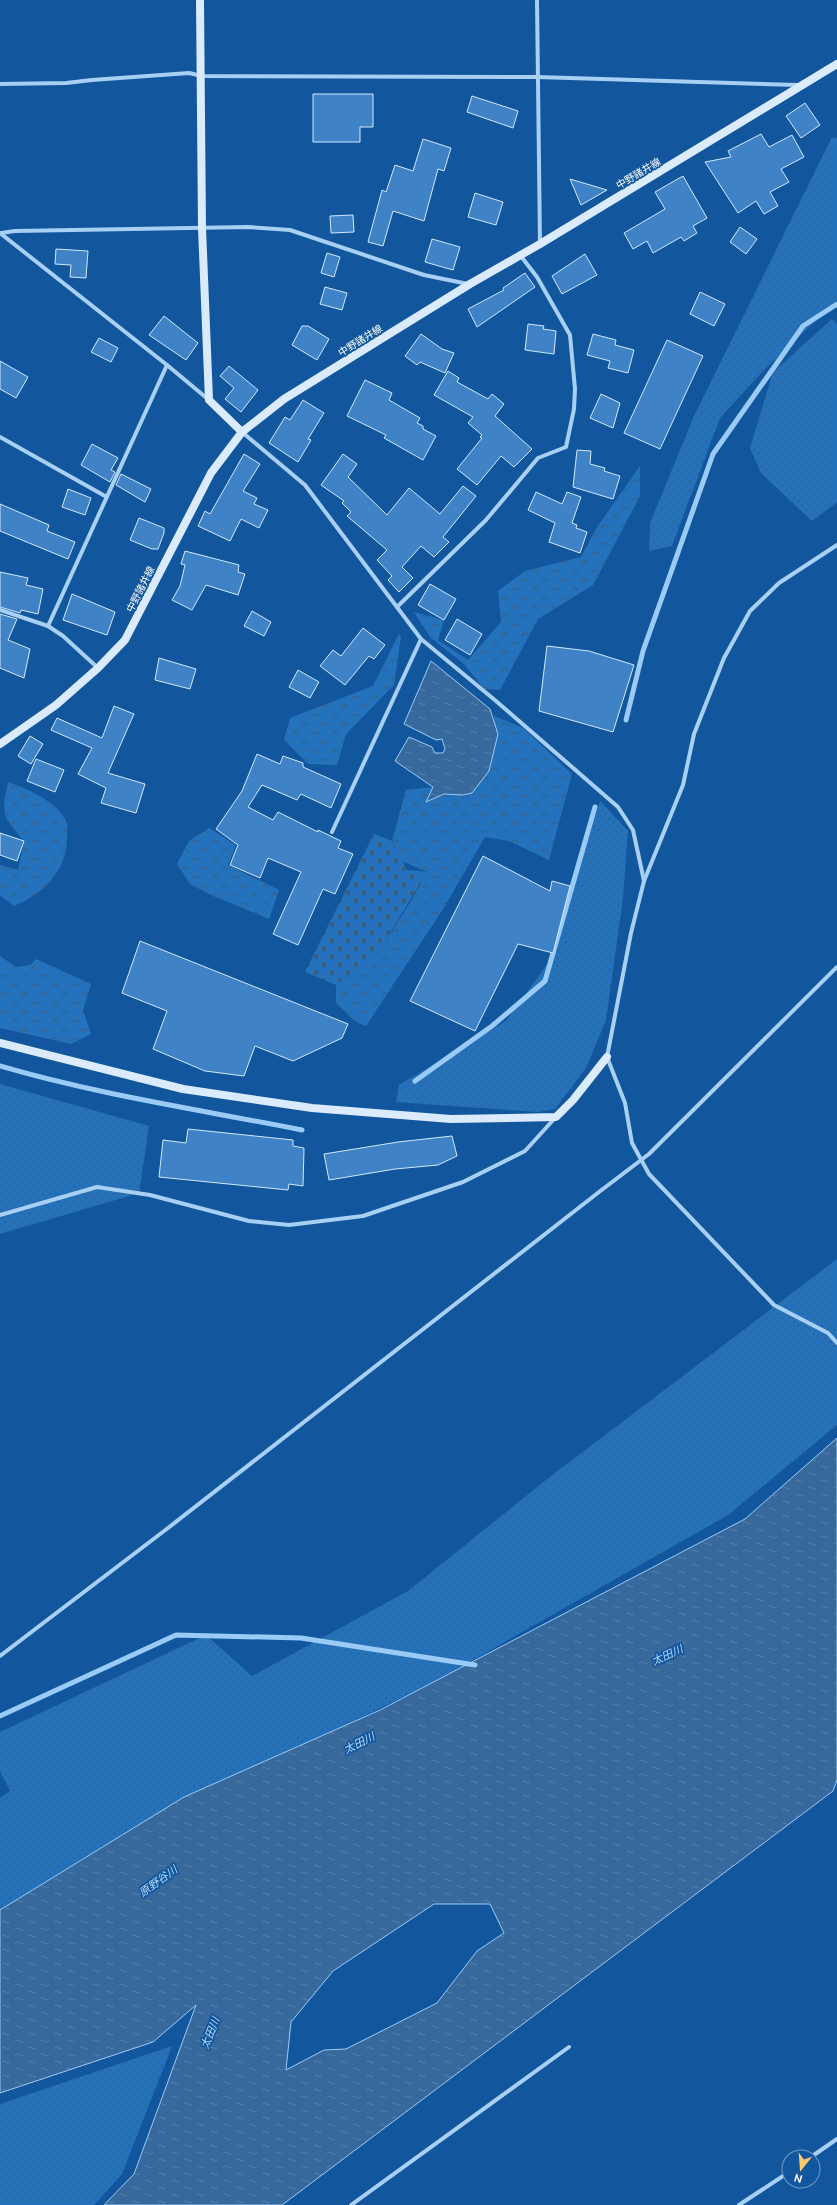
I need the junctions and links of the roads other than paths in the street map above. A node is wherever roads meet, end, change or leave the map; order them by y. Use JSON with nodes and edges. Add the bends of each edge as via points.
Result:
{"nodes":[{"id":1,"x":200,"y":0,"type":"edge"},
{"id":2,"x":536,"y":0,"type":"edge"},
{"id":3,"x":837,"y":64,"type":"edge"},
{"id":4,"x":202,"y":76,"type":"junction"},
{"id":5,"x":537,"y":77,"type":"junction"},
{"id":6,"x":0,"y":84,"type":"edge"},
{"id":7,"x":801,"y":85,"type":"junction"},
{"id":8,"x":202,"y":228,"type":"junction"},
{"id":9,"x":0,"y":233,"type":"edge"},
{"id":10,"x":540,"y":244,"type":"junction"},
{"id":11,"x":520,"y":255,"type":"junction"},
{"id":12,"x":470,"y":284,"type":"junction"},
{"id":13,"x":167,"y":365,"type":"junction"},
{"id":14,"x":209,"y":400,"type":"junction"},
{"id":15,"x":242,"y":432,"type":"junction"},
{"id":16,"x":0,"y":437,"type":"edge"},
{"id":17,"x":106,"y":496,"type":"junction"},
{"id":18,"x":837,"y":545,"type":"edge"},
{"id":19,"x":397,"y":607,"type":"junction"},
{"id":20,"x":0,"y":610,"type":"edge"},
{"id":21,"x":48,"y":626,"type":"junction"},
{"id":22,"x":421,"y":639,"type":"junction"},
{"id":23,"x":98,"y":668,"type":"junction"},
{"id":24,"x":0,"y":744,"type":"edge"},
{"id":25,"x":332,"y":832,"type":"dead end"},
{"id":26,"x":644,"y":881,"type":"junction"},
{"id":27,"x":837,"y":967,"type":"edge"},
{"id":28,"x":0,"y":1043,"type":"edge"},
{"id":29,"x":607,"y":1058,"type":"junction"},
{"id":30,"x":556,"y":1117,"type":"junction"},
{"id":31,"x":641,"y":1161,"type":"junction"},
{"id":32,"x":0,"y":1215,"type":"edge"},
{"id":33,"x":837,"y":1343,"type":"edge"},
{"id":34,"x":0,"y":1656,"type":"edge"},
{"id":35,"x":569,"y":2047,"type":"dead end"},
{"id":36,"x":837,"y":2139,"type":"edge"},
{"id":37,"x":821,"y":2150,"type":"edge"},
{"id":38,"x":781,"y":2177,"type":"edge"},
{"id":39,"x":351,"y":2205,"type":"edge"},
{"id":40,"x":739,"y":2205,"type":"edge"}],
"edges":[{"from":1,"to":4,"type":"main road"},
{"from":2,"to":5,"type":"street"},
{"from":3,"to":7,"type":"main road","name":"中野諸井線"},
{"from":4,"to":5,"type":"street"},
{"from":4,"to":6,"type":"street","via":[[189,73],[66,83]]},
{"from":4,"to":8,"type":"main road"},
{"from":5,"to":7,"type":"street"},
{"from":5,"to":10,"type":"street"},
{"from":7,"to":10,"type":"main road","name":"中野諸井線"},
{"from":8,"to":9,"type":"street"},
{"from":8,"to":12,"type":"street","via":[[248,227],[290,230],[424,275]]},
{"from":8,"to":14,"type":"main road"},
{"from":9,"to":13,"type":"street"},
{"from":10,"to":11,"type":"main road","name":"中野諸井線"},
{"from":11,"to":12,"type":"main road","name":"中野諸井線"},
{"from":11,"to":19,"type":"street","via":[[537,277],[570,335],[575,389],[574,409],[566,447],[538,458],[486,520]]},
{"from":12,"to":15,"type":"main road","name":"中野諸井線","via":[[284,399]]},
{"from":13,"to":14,"type":"street"},
{"from":13,"to":17,"type":"street"},
{"from":14,"to":15,"type":"main road"},
{"from":15,"to":19,"type":"street","via":[[305,485]]},
{"from":15,"to":23,"type":"main road","name":"中野諸井線","via":[[208,480],[125,640]]},
{"from":16,"to":17,"type":"street"},
{"from":17,"to":21,"type":"street"},
{"from":18,"to":26,"type":"street","via":[[779,583],[750,611],[724,658],[702,713],[694,734],[683,785]]},
{"from":19,"to":22,"type":"street"},
{"from":20,"to":21,"type":"street"},
{"from":21,"to":23,"type":"street"},
{"from":22,"to":25,"type":"street"},
{"from":22,"to":26,"type":"street","via":[[618,807],[633,830]]},
{"from":23,"to":24,"type":"main road","name":"中野諸井線","via":[[56,705]]},
{"from":26,"to":29,"type":"street","via":[[631,933]]},
{"from":27,"to":31,"type":"street"},
{"from":28,"to":30,"type":"main road","via":[[183,1089],[312,1108],[451,1119]]},
{"from":29,"to":30,"type":"main road"},
{"from":29,"to":31,"type":"street","via":[[625,1103],[632,1143]]},
{"from":30,"to":32,"type":"street","via":[[525,1151],[463,1182],[363,1216],[289,1224],[249,1220],[150,1195],[97,1187]]},
{"from":31,"to":33,"type":"street","via":[[674,1202],[774,1305],[828,1333]]},
{"from":31,"to":34,"type":"street"},
{"from":35,"to":39,"type":"street"},
{"from":36,"to":37,"type":"street"},
{"from":38,"to":40,"type":"street"}]}
